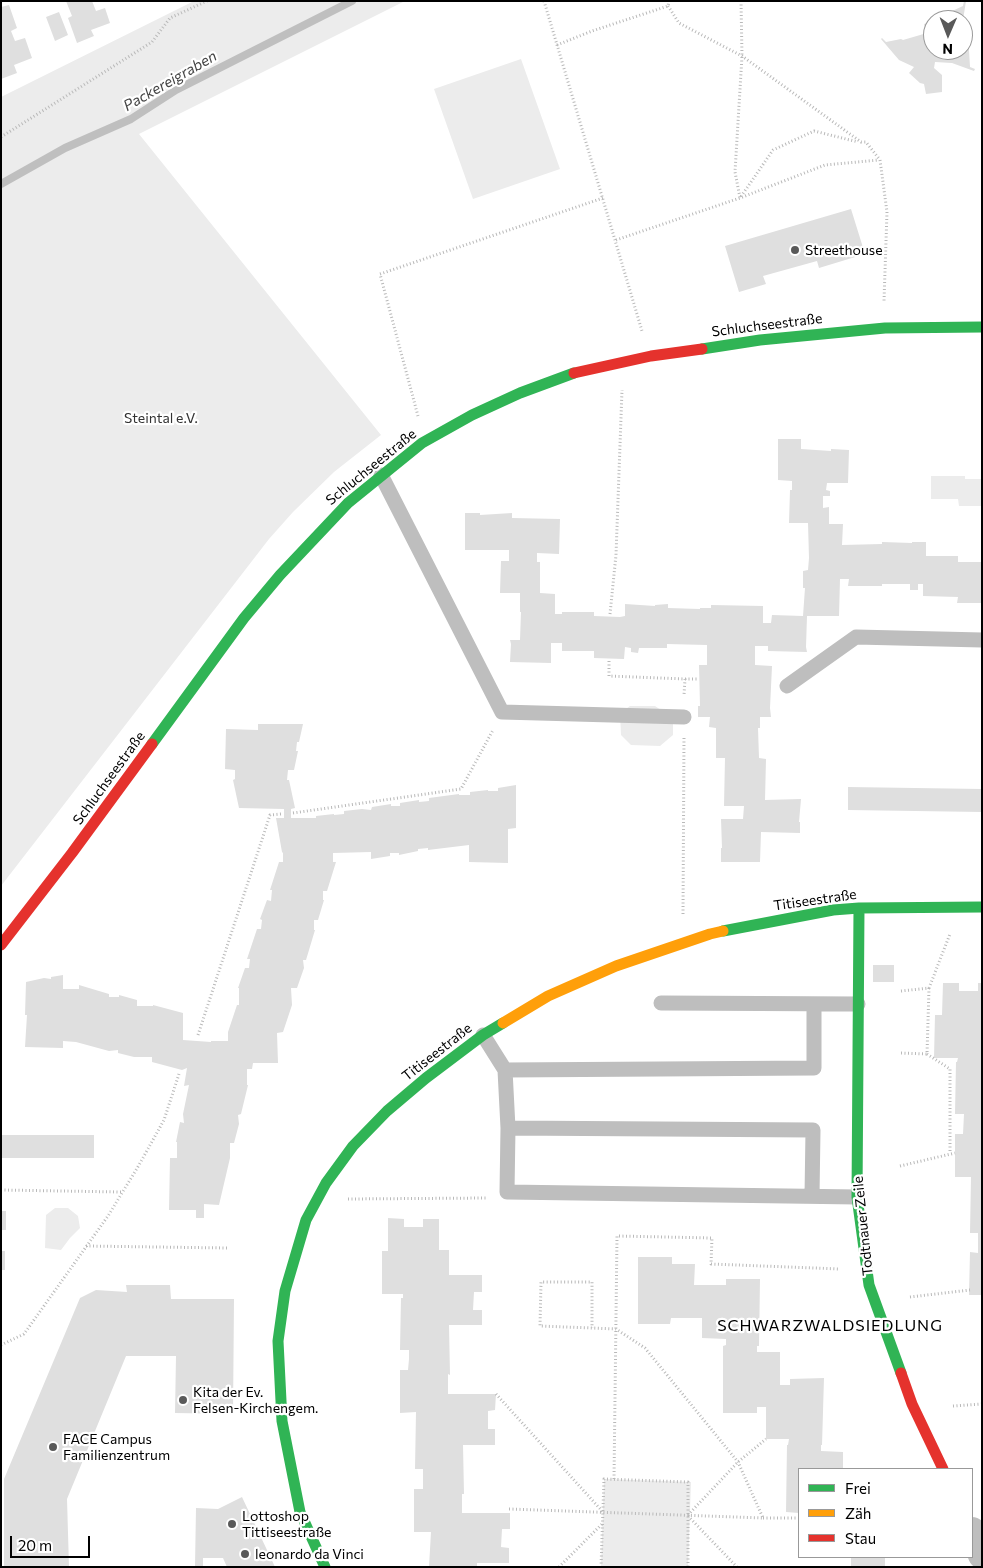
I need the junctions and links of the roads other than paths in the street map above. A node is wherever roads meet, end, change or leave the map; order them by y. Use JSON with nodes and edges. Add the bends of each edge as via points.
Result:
{"nodes":[{"id":1,"x":982,"y":327,"type":"edge"},
{"id":2,"x":381,"y":475,"type":"junction"},
{"id":3,"x":982,"y":640,"type":"edge"},
{"id":4,"x":787,"y":686,"type":"dead end"},
{"id":5,"x":684,"y":717,"type":"road end"},
{"id":6,"x":982,"y":907,"type":"edge"},
{"id":7,"x":859,"y":908,"type":"junction"},
{"id":8,"x":1,"y":945,"type":"edge"},
{"id":9,"x":661,"y":1003,"type":"dead end"},
{"id":10,"x":814,"y":1004,"type":"junction"},
{"id":11,"x":858,"y":1004,"type":"junction"},
{"id":12,"x":482,"y":1035,"type":"junction"},
{"id":13,"x":505,"y":1070,"type":"junction"},
{"id":14,"x":508,"y":1128,"type":"junction"},
{"id":15,"x":812,"y":1196,"type":"junction"},
{"id":16,"x":857,"y":1197,"type":"junction"},
{"id":17,"x":943,"y":1468,"type":"edge"},
{"id":18,"x":973,"y":1533,"type":"edge"},
{"id":19,"x":982,"y":1555,"type":"edge"},
{"id":20,"x":325,"y":1567,"type":"edge"}],
"edges":[{"from":1,"to":2,"type":"street","name":"Schluchseestraße","via":[[885,328],[760,340],[652,356],[578,372],[520,392],[472,415],[422,443]]},
{"from":2,"to":5,"type":"lane","via":[[502,712]]},
{"from":2,"to":8,"type":"street","name":"Schluchseestraße","via":[[324,527],[244,618]]},
{"from":3,"to":4,"type":"lane","via":[[856,637]]},
{"from":6,"to":7,"type":"street","name":"Titiseestraße"},
{"from":7,"to":11,"type":"street","name":"Todtnauer Zeile"},
{"from":7,"to":12,"type":"street","name":"Titiseestraße","via":[[764,922],[691,940],[616,966],[548,996]]},
{"from":9,"to":10,"type":"lane"},
{"from":10,"to":11,"type":"lane"},
{"from":10,"to":13,"type":"lane","via":[[814,1068]]},
{"from":11,"to":16,"type":"street","name":"Todtnauer Zeile"},
{"from":12,"to":13,"type":"lane"},
{"from":12,"to":20,"type":"street","name":"Titiseestraße","via":[[387,1111],[353,1146],[326,1183],[306,1220],[285,1290],[278,1341],[282,1421],[300,1512]]},
{"from":13,"to":14,"type":"lane"},
{"from":14,"to":15,"type":"lane","via":[[506,1192]]},
{"from":14,"to":15,"type":"lane","via":[[813,1130]]},
{"from":15,"to":16,"type":"lane"},
{"from":16,"to":17,"type":"street","name":"Todtnauer Zeile","via":[[869,1285],[912,1404]]},
{"from":18,"to":19,"type":"street"}]}
